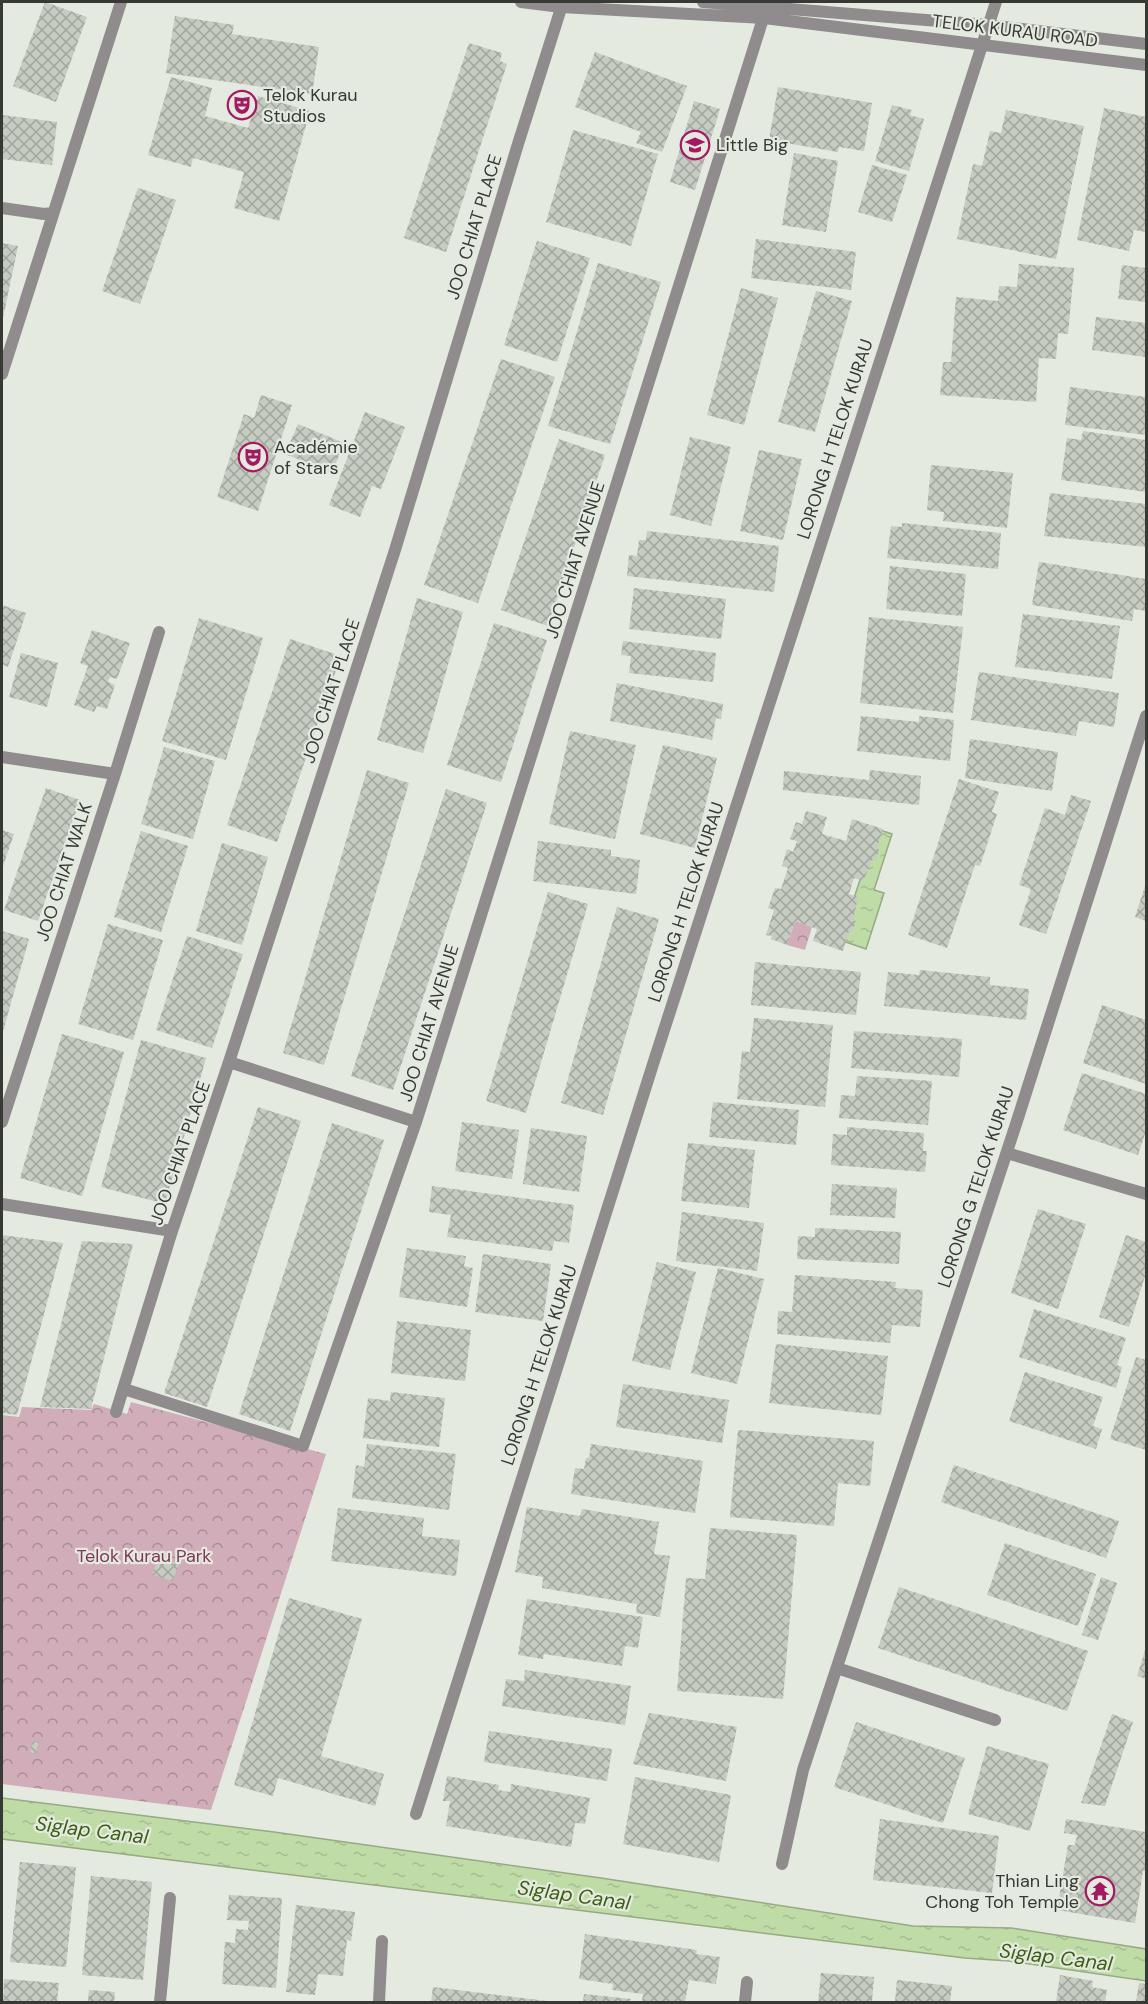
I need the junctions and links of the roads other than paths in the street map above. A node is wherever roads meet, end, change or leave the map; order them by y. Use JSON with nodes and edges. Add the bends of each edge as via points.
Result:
{"nodes":[{"id":1,"x":121,"y":2,"type":"edge"},
{"id":2,"x":521,"y":2,"type":"edge"},
{"id":3,"x":703,"y":2,"type":"edge"},
{"id":4,"x":996,"y":2,"type":"edge"},
{"id":5,"x":562,"y":4,"type":"edge"},
{"id":6,"x":765,"y":13,"type":"junction"},
{"id":7,"x":988,"y":24,"type":"junction"},
{"id":8,"x":981,"y":44,"type":"junction"},
{"id":9,"x":1146,"y":44,"type":"edge"},
{"id":10,"x":1146,"y":65,"type":"edge"},
{"id":11,"x":2,"y":208,"type":"edge"},
{"id":12,"x":52,"y":213,"type":"junction"},
{"id":13,"x":2,"y":374,"type":"edge"},
{"id":14,"x":159,"y":632,"type":"dead end"},
{"id":15,"x":1146,"y":716,"type":"edge"},
{"id":16,"x":2,"y":757,"type":"edge"},
{"id":17,"x":115,"y":774,"type":"junction"},
{"id":18,"x":229,"y":1062,"type":"junction"},
{"id":19,"x":2,"y":1122,"type":"edge"},
{"id":20,"x":416,"y":1122,"type":"junction"},
{"id":21,"x":1007,"y":1153,"type":"junction"},
{"id":22,"x":1146,"y":1194,"type":"edge"},
{"id":23,"x":2,"y":1204,"type":"edge"},
{"id":24,"x":172,"y":1231,"type":"junction"},
{"id":25,"x":123,"y":1393,"type":"junction"},
{"id":26,"x":116,"y":1412,"type":"dead end"},
{"id":27,"x":837,"y":1668,"type":"junction"},
{"id":28,"x":994,"y":1720,"type":"dead end"},
{"id":29,"x":416,"y":1814,"type":"dead end"},
{"id":30,"x":782,"y":1864,"type":"dead end"},
{"id":31,"x":170,"y":1898,"type":"dead end"},
{"id":32,"x":382,"y":1941,"type":"dead end"},
{"id":33,"x":747,"y":1982,"type":"dead end"},
{"id":34,"x":160,"y":2002,"type":"edge"},
{"id":35,"x":379,"y":2002,"type":"edge"},
{"id":36,"x":745,"y":2002,"type":"edge"}],
"edges":[{"from":1,"to":12,"type":"street"},
{"from":2,"to":5,"type":"street","name":"TELOK KURAU ROAD"},
{"from":3,"to":6,"type":"street","name":"TELOK KURAU ROAD"},
{"from":4,"to":7,"type":"street","name":"LORONG H TELOK KURAU"},
{"from":5,"to":6,"type":"street","name":"TELOK KURAU ROAD"},
{"from":5,"to":18,"type":"street","name":"JOO CHIAT PLACE","via":[[395,550]]},
{"from":6,"to":7,"type":"street","name":"TELOK KURAU ROAD"},
{"from":6,"to":8,"type":"street","name":"TELOK KURAU ROAD"},
{"from":6,"to":20,"type":"street","name":"JOO CHIAT AVENUE"},
{"from":7,"to":8,"type":"street","name":"LORONG H TELOK KURAU"},
{"from":7,"to":9,"type":"street","name":"TELOK KURAU ROAD"},
{"from":8,"to":10,"type":"street","name":"TELOK KURAU ROAD"},
{"from":8,"to":29,"type":"street","name":"LORONG H TELOK KURAU"},
{"from":11,"to":12,"type":"street"},
{"from":12,"to":13,"type":"street"},
{"from":14,"to":17,"type":"street","name":"JOO CHIAT WALK"},
{"from":15,"to":21,"type":"street","name":"LORONG G TELOK KURAU"},
{"from":16,"to":17,"type":"street"},
{"from":17,"to":19,"type":"street","name":"JOO CHIAT WALK"},
{"from":18,"to":20,"type":"street","name":"JOO CHIAT AVENUE"},
{"from":18,"to":24,"type":"street","name":"JOO CHIAT PLACE"},
{"from":20,"to":25,"type":"street","name":"JOO CHIAT AVENUE","via":[[303,1446]]},
{"from":21,"to":22,"type":"street"},
{"from":21,"to":27,"type":"street","name":"LORONG G TELOK KURAU"},
{"from":23,"to":24,"type":"street"},
{"from":24,"to":25,"type":"street","name":"JOO CHIAT PLACE"},
{"from":25,"to":26,"type":"street","name":"JOO CHIAT PLACE"},
{"from":27,"to":28,"type":"street"},
{"from":27,"to":30,"type":"street","name":"LORONG G TELOK KURAU","via":[[803,1770]]},
{"from":31,"to":34,"type":"street"},
{"from":32,"to":35,"type":"street"},
{"from":33,"to":36,"type":"street"}]}
